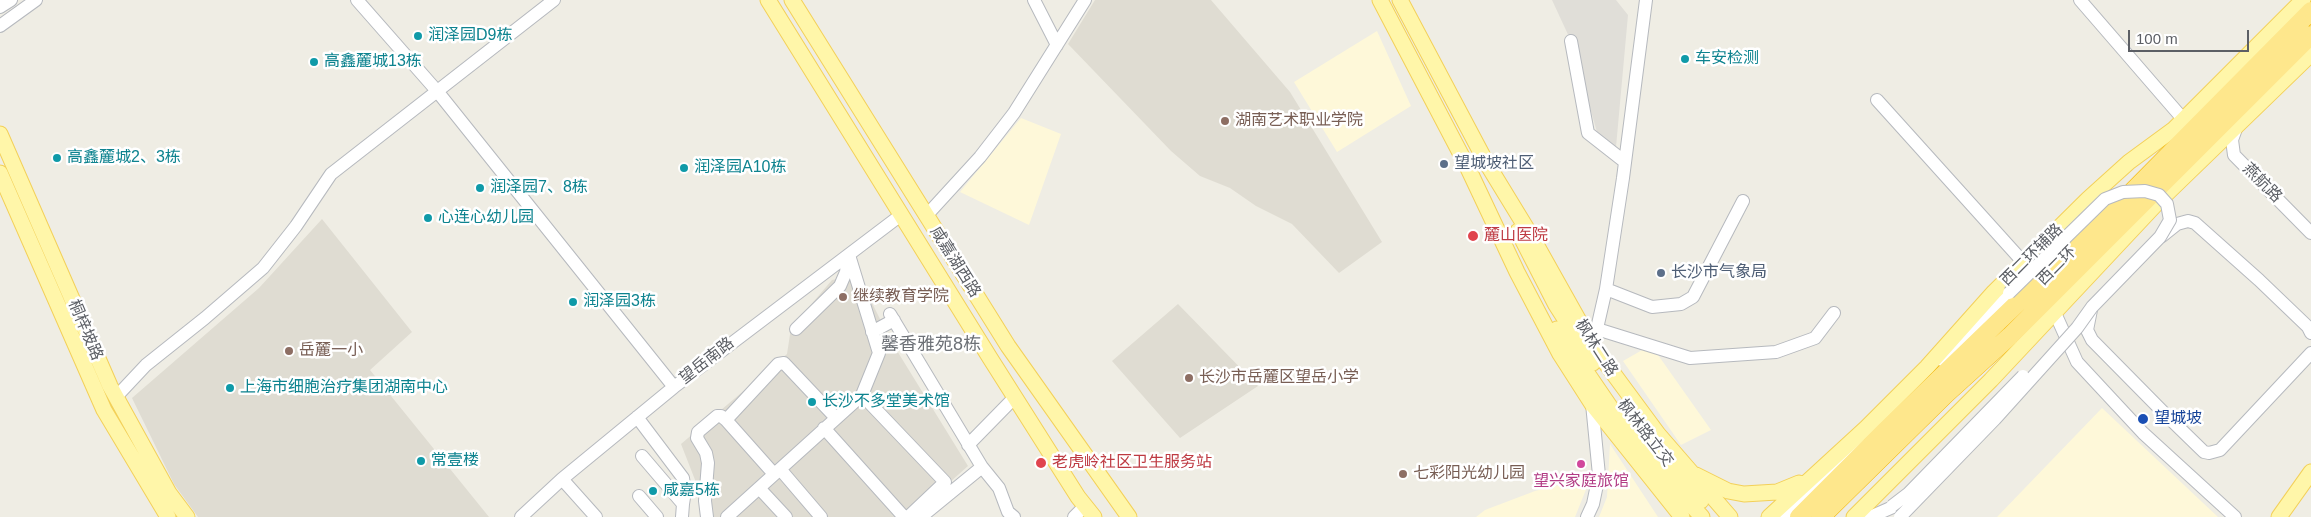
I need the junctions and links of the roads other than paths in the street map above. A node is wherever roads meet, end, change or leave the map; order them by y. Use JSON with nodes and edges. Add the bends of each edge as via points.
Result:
{"nodes":[{"id":1,"x":11,"y":0,"type":"edge"},
{"id":2,"x":36,"y":0,"type":"edge"},
{"id":3,"x":357,"y":0,"type":"edge"},
{"id":4,"x":554,"y":0,"type":"edge"},
{"id":5,"x":768,"y":0,"type":"edge"},
{"id":6,"x":792,"y":0,"type":"edge"},
{"id":7,"x":1034,"y":0,"type":"edge"},
{"id":8,"x":1085,"y":0,"type":"edge"},
{"id":9,"x":1380,"y":0,"type":"edge"},
{"id":10,"x":1400,"y":0,"type":"edge"},
{"id":11,"x":1646,"y":0,"type":"edge"},
{"id":12,"x":2080,"y":0,"type":"edge"},
{"id":13,"x":2302,"y":0,"type":"edge"},
{"id":14,"x":0,"y":7,"type":"edge"},
{"id":15,"x":2311,"y":12,"type":"edge"},
{"id":16,"x":0,"y":26,"type":"edge"},
{"id":17,"x":2311,"y":35,"type":"edge"},
{"id":18,"x":1571,"y":41,"type":"dead end"},
{"id":19,"x":1057,"y":45,"type":"junction"},
{"id":20,"x":2311,"y":54,"type":"edge"},
{"id":21,"x":437,"y":91,"type":"junction"},
{"id":22,"x":1877,"y":100,"type":"dead end"},
{"id":23,"x":2183,"y":119,"type":"junction"},
{"id":24,"x":2237,"y":126,"type":"junction"},
{"id":25,"x":0,"y":134,"type":"edge"},
{"id":26,"x":2210,"y":151,"type":"junction"},
{"id":27,"x":1486,"y":162,"type":"junction"},
{"id":28,"x":1625,"y":162,"type":"junction"},
{"id":29,"x":1467,"y":166,"type":"junction"},
{"id":30,"x":0,"y":173,"type":"edge"},
{"id":31,"x":1742,"y":201,"type":"dead end"},
{"id":32,"x":901,"y":214,"type":"junction"},
{"id":33,"x":926,"y":216,"type":"junction"},
{"id":34,"x":2311,"y":233,"type":"edge"},
{"id":35,"x":2160,"y":237,"type":"junction"},
{"id":36,"x":2311,"y":241,"type":"edge"},
{"id":37,"x":1518,"y":243,"type":"junction"},
{"id":38,"x":849,"y":255,"type":"junction"},
{"id":39,"x":2024,"y":263,"type":"junction"},
{"id":40,"x":1606,"y":289,"type":"junction"},
{"id":41,"x":2092,"y":308,"type":"junction"},
{"id":42,"x":1834,"y":313,"type":"dead end"},
{"id":43,"x":2055,"y":313,"type":"junction"},
{"id":44,"x":796,"y":329,"type":"dead end"},
{"id":45,"x":1597,"y":329,"type":"junction"},
{"id":46,"x":872,"y":332,"type":"junction"},
{"id":47,"x":2311,"y":333,"type":"edge"},
{"id":48,"x":1593,"y":346,"type":"junction"},
{"id":49,"x":2311,"y":353,"type":"edge"},
{"id":50,"x":674,"y":386,"type":"junction"},
{"id":51,"x":1940,"y":389,"type":"junction"},
{"id":52,"x":862,"y":395,"type":"junction"},
{"id":53,"x":116,"y":397,"type":"junction"},
{"id":54,"x":1015,"y":397,"type":"junction"},
{"id":55,"x":1592,"y":404,"type":"junction"},
{"id":56,"x":637,"y":417,"type":"junction"},
{"id":57,"x":836,"y":418,"type":"junction"},
{"id":58,"x":726,"y":420,"type":"junction"},
{"id":59,"x":824,"y":428,"type":"junction"},
{"id":60,"x":968,"y":445,"type":"junction"},
{"id":61,"x":642,"y":456,"type":"dead end"},
{"id":62,"x":982,"y":467,"type":"junction"},
{"id":63,"x":777,"y":471,"type":"junction"},
{"id":64,"x":2311,"y":472,"type":"edge"},
{"id":65,"x":1690,"y":473,"type":"junction"},
{"id":66,"x":1814,"y":476,"type":"junction"},
{"id":67,"x":562,"y":479,"type":"junction"},
{"id":68,"x":759,"y":488,"type":"junction"},
{"id":69,"x":2311,"y":490,"type":"edge"},
{"id":70,"x":1922,"y":494,"type":"junction"},
{"id":71,"x":639,"y":496,"type":"dead end"},
{"id":72,"x":1664,"y":496,"type":"junction"},
{"id":73,"x":1892,"y":506,"type":"junction"},
{"id":74,"x":683,"y":510,"type":"edge"},
{"id":75,"x":1089,"y":511,"type":"edge"},
{"id":76,"x":925,"y":514,"type":"edge"},
{"id":77,"x":734,"y":515,"type":"edge"},
{"id":78,"x":1860,"y":515,"type":"edge"},
{"id":79,"x":168,"y":517,"type":"edge"},
{"id":80,"x":187,"y":517,"type":"edge"},
{"id":81,"x":521,"y":517,"type":"edge"},
{"id":82,"x":532,"y":517,"type":"edge"},
{"id":83,"x":596,"y":517,"type":"edge"},
{"id":84,"x":657,"y":517,"type":"edge"},
{"id":85,"x":707,"y":517,"type":"edge"},
{"id":86,"x":786,"y":517,"type":"edge"},
{"id":87,"x":821,"y":517,"type":"edge"},
{"id":88,"x":904,"y":517,"type":"edge"},
{"id":89,"x":908,"y":517,"type":"edge"},
{"id":90,"x":941,"y":517,"type":"edge"},
{"id":91,"x":1014,"y":517,"type":"edge"},
{"id":92,"x":1074,"y":517,"type":"edge"},
{"id":93,"x":1129,"y":517,"type":"edge"},
{"id":94,"x":1587,"y":517,"type":"edge"},
{"id":95,"x":1671,"y":517,"type":"edge"},
{"id":96,"x":1682,"y":517,"type":"edge"},
{"id":97,"x":1702,"y":517,"type":"edge"},
{"id":98,"x":1716,"y":517,"type":"edge"},
{"id":99,"x":1730,"y":517,"type":"edge"},
{"id":100,"x":1769,"y":517,"type":"edge"},
{"id":101,"x":1786,"y":517,"type":"edge"},
{"id":102,"x":1799,"y":517,"type":"edge"},
{"id":103,"x":1821,"y":517,"type":"edge"},
{"id":104,"x":1900,"y":517,"type":"edge"},
{"id":105,"x":2235,"y":517,"type":"edge"},
{"id":106,"x":2279,"y":517,"type":"edge"},
{"id":107,"x":2292,"y":517,"type":"edge"}],
"edges":[{"from":1,"to":14,"type":"street"},
{"from":2,"to":16,"type":"street"},
{"from":3,"to":21,"type":"street"},
{"from":4,"to":21,"type":"street"},
{"from":5,"to":32,"type":"main road","name":"咸嘉湖西路"},
{"from":6,"to":33,"type":"main road","name":"咸嘉湖西路"},
{"from":7,"to":19,"type":"street"},
{"from":8,"to":19,"type":"street"},
{"from":9,"to":29,"type":"main road","name":"枫林二路"},
{"from":10,"to":27,"type":"main road","name":"枫林二路"},
{"from":11,"to":28,"type":"street"},
{"from":12,"to":23,"type":"street"},
{"from":13,"to":23,"type":"main road","name":"西二环辅路"},
{"from":15,"to":51,"type":"highway","name":"西二环"},
{"from":17,"to":51,"type":"highway","name":"西二环","via":[[2016,329]]},
{"from":18,"to":28,"type":"street","via":[[1588,133]]},
{"from":19,"to":33,"type":"street","via":[[1014,113],[980,157]]},
{"from":20,"to":24,"type":"main road"},
{"from":21,"to":50,"type":"street"},
{"from":21,"to":53,"type":"street","via":[[331,174],[263,268],[146,365]]},
{"from":22,"to":39,"type":"street"},
{"from":23,"to":39,"type":"main road","name":"西二环辅路","via":[[2105,183]]},
{"from":24,"to":26,"type":"main road"},
{"from":24,"to":34,"type":"street","name":"燕航路","via":[[2232,140],[2234,155]]},
{"from":25,"to":53,"type":"main road","name":"桐梓坡路"},
{"from":26,"to":36,"type":"street","name":"燕航路","via":[[2218,150],[2226,155]]},
{"from":26,"to":43,"type":"main road","via":[[2092,269]]},
{"from":27,"to":37,"type":"main road","name":"枫林二路"},
{"from":27,"to":48,"type":"main road","name":"枫林二路"},
{"from":28,"to":40,"type":"street"},
{"from":29,"to":37,"type":"main road","name":"枫林二路"},
{"from":29,"to":55,"type":"main road","name":"枫林二路","via":[[1530,297],[1560,354]]},
{"from":30,"to":79,"type":"main road","name":"桐梓坡路","via":[[104,410]]},
{"from":31,"to":40,"type":"street","via":[[1692,297],[1681,304],[1652,307]]},
{"from":32,"to":38,"type":"street","name":"望岳南路"},
{"from":32,"to":54,"type":"main road","name":"咸嘉湖西路"},
{"from":33,"to":93,"type":"main road","name":"咸嘉湖西路","via":[[1008,346]]},
{"from":35,"to":41,"type":"street","bridge":true},
{"from":35,"to":47,"type":"street","via":[[2177,224],[2195,222]]},
{"from":35,"to":101,"type":"street","bridge":true,"via":[[2168,226],[2170,212],[2159,195],[2137,190],[2114,194],[2106,199]]},
{"from":37,"to":97,"type":"main road","name":"枫林路立交","via":[[1558,332],[1588,377],[1640,446]]},
{"from":37,"to":98,"type":"main road","name":"枫林路立交","via":[[1582,348],[1653,444]]},
{"from":38,"to":44,"type":"street","via":[[840,286]]},
{"from":38,"to":46,"type":"street"},
{"from":38,"to":50,"type":"street","name":"望岳南路"},
{"from":39,"to":66,"type":"main road","name":"西二环辅路","via":[[1984,302],[1927,367]]},
{"from":40,"to":45,"type":"street"},
{"from":41,"to":49,"type":"street","via":[[2087,324],[2092,340],[2204,452],[2220,450]]},
{"from":41,"to":70,"type":"street","bridge":true,"via":[[1995,419]]},
{"from":41,"to":73,"type":"street","bridge":true,"via":[[2069,327],[1909,493]]},
{"from":42,"to":45,"type":"street","via":[[1815,338],[1776,352],[1690,358]]},
{"from":43,"to":78,"type":"main road"},
{"from":43,"to":105,"type":"street","via":[[2077,362],[2150,439]]},
{"from":45,"to":48,"type":"street"},
{"from":46,"to":52,"type":"street","via":[[879,353]]},
{"from":46,"to":60,"type":"street","via":[[892,317]]},
{"from":48,"to":65,"type":"main road","name":"枫林二路"},
{"from":50,"to":56,"type":"street","name":"望岳南路"},
{"from":51,"to":102,"type":"highway","name":"西二环"},
{"from":51,"to":103,"type":"highway","name":"西二环"},
{"from":52,"to":57,"type":"street"},
{"from":52,"to":89,"type":"street","via":[[946,482]]},
{"from":53,"to":80,"type":"main road","name":"桐梓坡路","via":[[169,493]]},
{"from":54,"to":60,"type":"street"},
{"from":54,"to":75,"type":"main road","name":"咸嘉湖西路"},
{"from":55,"to":72,"type":"main road","name":"枫林二路"},
{"from":55,"to":94,"type":"street","via":[[1599,475]]},
{"from":56,"to":67,"type":"street","name":"望岳南路"},
{"from":56,"to":74,"type":"street","via":[[683,478]]},
{"from":57,"to":58,"type":"street","via":[[784,363],[778,364]]},
{"from":57,"to":59,"type":"street"},
{"from":58,"to":63,"type":"street"},
{"from":58,"to":85,"type":"street","via":[[716,416],[698,432],[697,438],[708,463]]},
{"from":59,"to":63,"type":"street"},
{"from":59,"to":88,"type":"street"},
{"from":60,"to":62,"type":"street"},
{"from":61,"to":74,"type":"street"},
{"from":62,"to":76,"type":"street"},
{"from":62,"to":91,"type":"street","via":[[999,488],[1008,512]]},
{"from":63,"to":68,"type":"street"},
{"from":63,"to":87,"type":"street"},
{"from":64,"to":106,"type":"main road"},
{"from":65,"to":66,"type":"main road","via":[[1728,491],[1744,494],[1777,492]]},
{"from":65,"to":99,"type":"main road","name":"枫林二路"},
{"from":66,"to":100,"type":"main road","name":"西二环辅路"},
{"from":67,"to":81,"type":"street","name":"望岳南路"},
{"from":67,"to":82,"type":"street","via":[[559,493]]},
{"from":67,"to":83,"type":"street"},
{"from":68,"to":77,"type":"street"},
{"from":68,"to":86,"type":"street"},
{"from":69,"to":107,"type":"main road"},
{"from":70,"to":73,"type":"street","bridge":true},
{"from":70,"to":104,"type":"street","bridge":true},
{"from":71,"to":84,"type":"street"},
{"from":72,"to":95,"type":"main road"},
{"from":72,"to":96,"type":"main road","name":"枫林二路"},
{"from":73,"to":78,"type":"street"},
{"from":75,"to":92,"type":"street"},
{"from":76,"to":90,"type":"street"}]}
